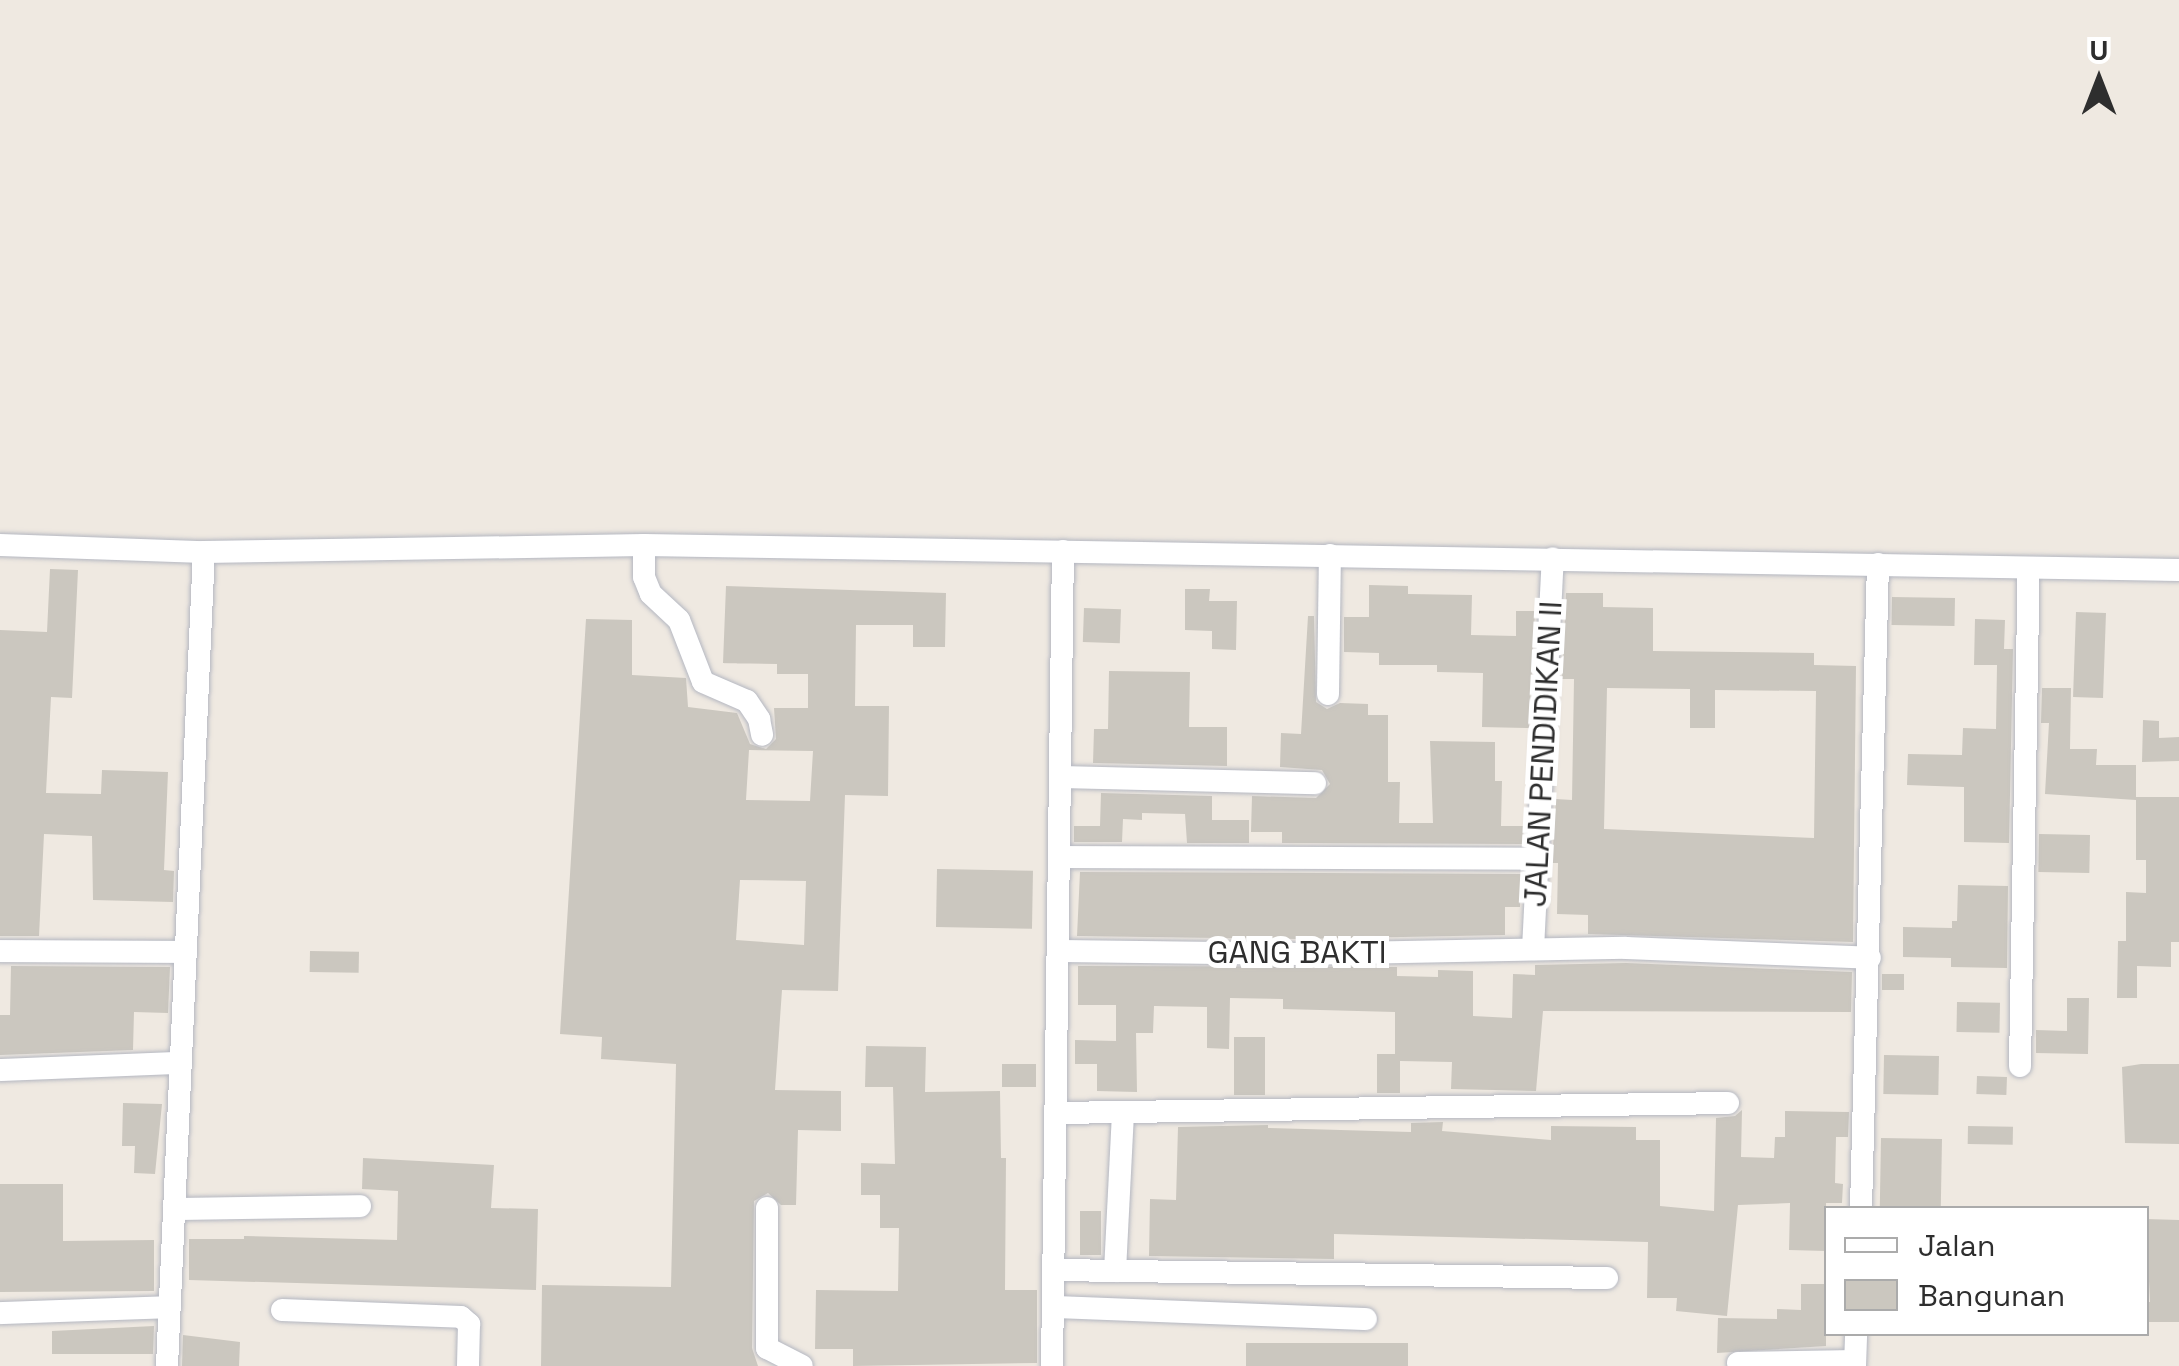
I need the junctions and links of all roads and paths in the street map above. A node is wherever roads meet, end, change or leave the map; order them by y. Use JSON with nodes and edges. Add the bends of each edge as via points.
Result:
{"nodes":[{"id":1,"x":644,"y":544,"type":"junction"},
{"id":2,"x":0,"y":545,"type":"edge"},
{"id":3,"x":1064,"y":551,"type":"junction"},
{"id":4,"x":204,"y":552,"type":"junction"},
{"id":5,"x":1330,"y":555,"type":"junction"},
{"id":6,"x":1552,"y":558,"type":"junction"},
{"id":7,"x":1878,"y":564,"type":"junction"},
{"id":8,"x":2030,"y":568,"type":"junction"},
{"id":9,"x":2179,"y":570,"type":"edge"},
{"id":10,"x":1328,"y":694,"type":"dead end"},
{"id":11,"x":762,"y":735,"type":"dead end"},
{"id":12,"x":1062,"y":777,"type":"junction"},
{"id":13,"x":1315,"y":783,"type":"dead end"},
{"id":14,"x":1061,"y":857,"type":"junction"},
{"id":15,"x":1538,"y":859,"type":"junction"},
{"id":16,"x":1533,"y":948,"type":"junction"},
{"id":17,"x":0,"y":951,"type":"edge"},
{"id":18,"x":185,"y":952,"type":"junction"},
{"id":19,"x":1060,"y":952,"type":"junction"},
{"id":20,"x":1870,"y":958,"type":"junction"},
{"id":21,"x":178,"y":1063,"type":"junction"},
{"id":22,"x":2020,"y":1066,"type":"dead end"},
{"id":23,"x":0,"y":1070,"type":"edge"},
{"id":24,"x":1728,"y":1103,"type":"dead end"},
{"id":25,"x":1123,"y":1113,"type":"junction"},
{"id":26,"x":1056,"y":1114,"type":"junction"},
{"id":27,"x":360,"y":1206,"type":"dead end"},
{"id":28,"x":1860,"y":1206,"type":"edge"},
{"id":29,"x":767,"y":1208,"type":"dead end"},
{"id":30,"x":174,"y":1209,"type":"junction"},
{"id":31,"x":1054,"y":1270,"type":"junction"},
{"id":32,"x":1115,"y":1271,"type":"junction"},
{"id":33,"x":1607,"y":1278,"type":"dead end"},
{"id":34,"x":169,"y":1307,"type":"junction"},
{"id":35,"x":1054,"y":1307,"type":"junction"},
{"id":36,"x":282,"y":1310,"type":"dead end"},
{"id":37,"x":0,"y":1314,"type":"edge"},
{"id":38,"x":1366,"y":1319,"type":"dead end"},
{"id":39,"x":1856,"y":1336,"type":"edge"},
{"id":40,"x":1738,"y":1363,"type":"dead end"},
{"id":41,"x":1855,"y":1363,"type":"edge"},
{"id":42,"x":168,"y":1366,"type":"edge"},
{"id":43,"x":468,"y":1366,"type":"edge"},
{"id":44,"x":802,"y":1366,"type":"edge"},
{"id":45,"x":1052,"y":1366,"type":"edge"}],
"edges":[{"from":1,"to":3,"type":"street"},
{"from":1,"to":4,"type":"street"},
{"from":1,"to":11,"type":"street","via":[[651,594],[679,620],[703,682],[747,701]]},
{"from":2,"to":4,"type":"street"},
{"from":3,"to":5,"type":"street"},
{"from":3,"to":12,"type":"street"},
{"from":4,"to":18,"type":"street"},
{"from":5,"to":6,"type":"street"},
{"from":5,"to":10,"type":"street"},
{"from":6,"to":7,"type":"street"},
{"from":6,"to":15,"type":"street","name":"JALAN PENDIDIKAN II"},
{"from":7,"to":8,"type":"street"},
{"from":7,"to":20,"type":"street"},
{"from":8,"to":9,"type":"street"},
{"from":8,"to":22,"type":"street"},
{"from":12,"to":13,"type":"street"},
{"from":12,"to":14,"type":"street"},
{"from":14,"to":15,"type":"street"},
{"from":14,"to":19,"type":"street"},
{"from":15,"to":16,"type":"street","name":"JALAN PENDIDIKAN II"},
{"from":16,"to":19,"type":"street","name":"GANG BAKTI"},
{"from":16,"to":20,"type":"street","name":"GANG BAKTI"},
{"from":17,"to":18,"type":"street"},
{"from":18,"to":21,"type":"street"},
{"from":19,"to":26,"type":"street"},
{"from":20,"to":28,"type":"street"},
{"from":21,"to":23,"type":"street"},
{"from":21,"to":30,"type":"street"},
{"from":24,"to":25,"type":"street"},
{"from":25,"to":26,"type":"street"},
{"from":25,"to":32,"type":"street"},
{"from":26,"to":31,"type":"street"},
{"from":27,"to":30,"type":"street"},
{"from":29,"to":44,"type":"street","via":[[767,1348]]},
{"from":30,"to":34,"type":"street"},
{"from":31,"to":32,"type":"street"},
{"from":31,"to":35,"type":"street"},
{"from":32,"to":33,"type":"street"},
{"from":34,"to":37,"type":"street"},
{"from":34,"to":42,"type":"street"},
{"from":35,"to":38,"type":"street"},
{"from":35,"to":45,"type":"street"},
{"from":36,"to":43,"type":"street","via":[[461,1317],[469,1324]]},
{"from":39,"to":41,"type":"street"},
{"from":40,"to":41,"type":"street"}]}
